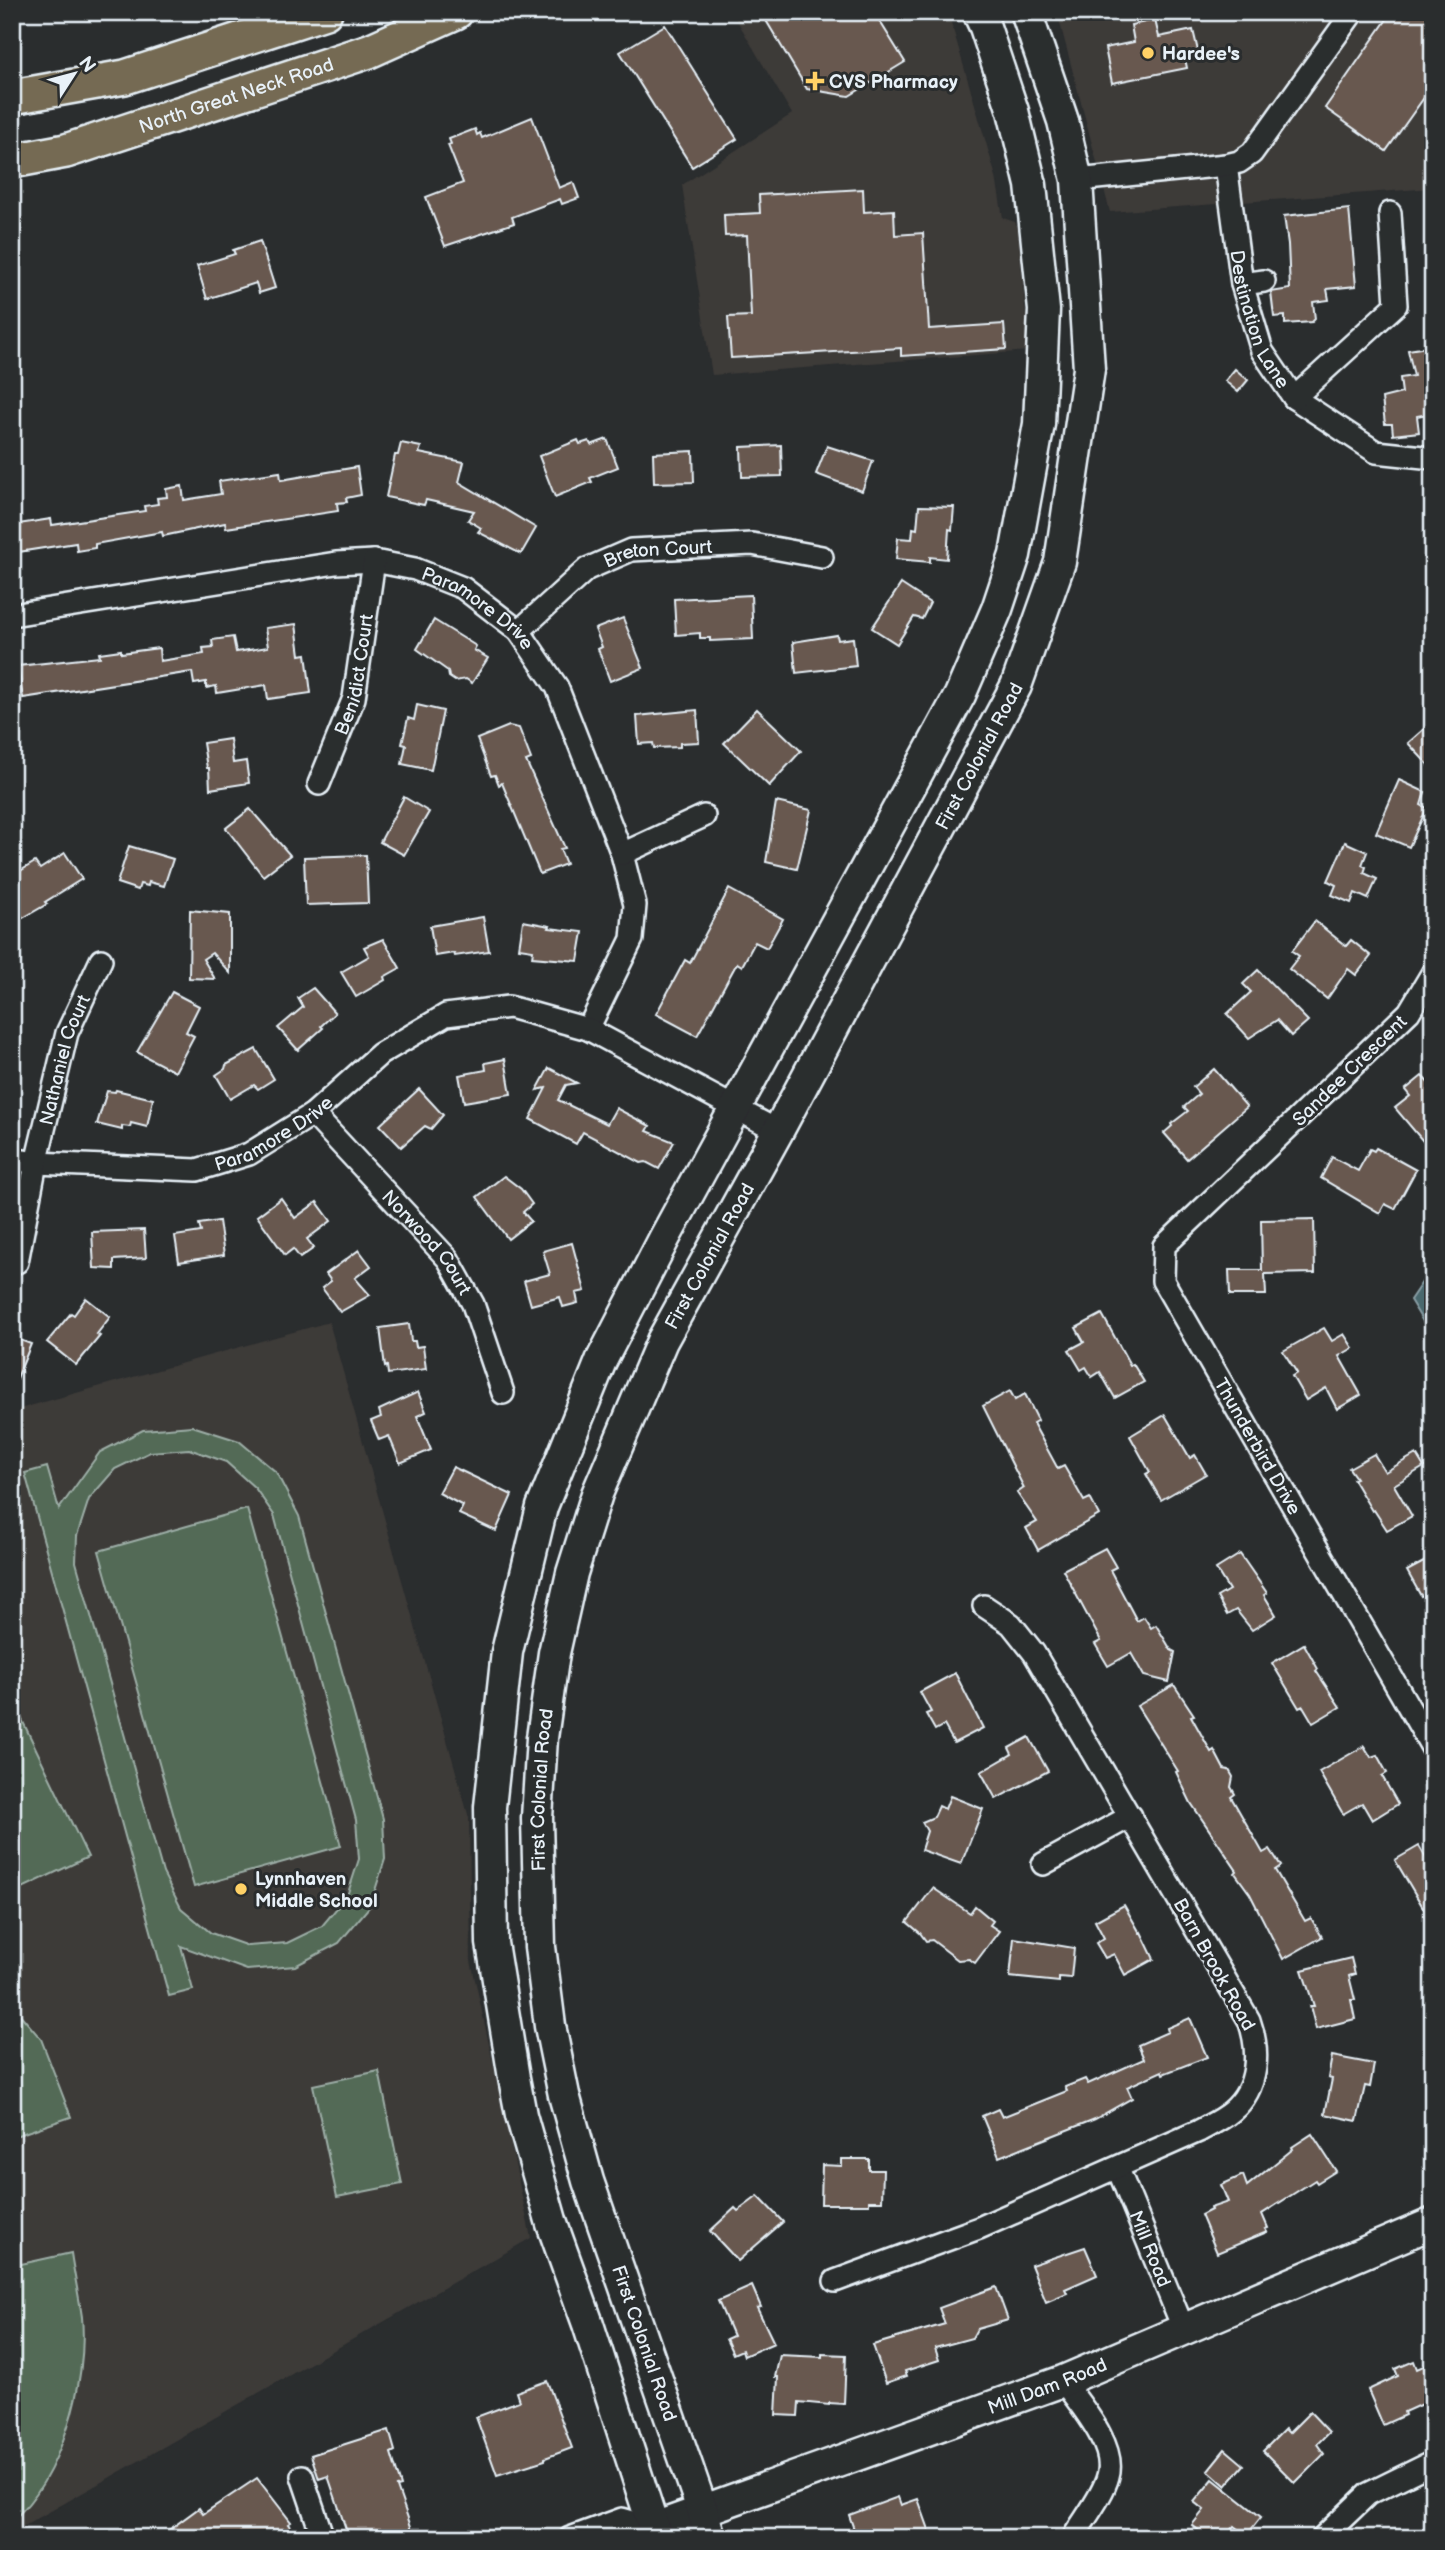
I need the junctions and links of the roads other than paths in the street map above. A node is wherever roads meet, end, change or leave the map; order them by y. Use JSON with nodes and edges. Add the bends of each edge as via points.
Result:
{"nodes":[{"id":1,"x":326,"y":12,"type":"edge"},
{"id":2,"x":456,"y":12,"type":"edge"},
{"id":3,"x":978,"y":12,"type":"edge"},
{"id":4,"x":1026,"y":12,"type":"edge"},
{"id":5,"x":1353,"y":12,"type":"edge"},
{"id":6,"x":12,"y":97,"type":"edge"},
{"id":7,"x":12,"y":161,"type":"edge"},
{"id":8,"x":1226,"y":165,"type":"junction"},
{"id":9,"x":1077,"y":180,"type":"junction"},
{"id":10,"x":1390,"y":213,"type":"dead end"},
{"id":11,"x":1264,"y":281,"type":"dead end"},
{"id":12,"x":1242,"y":284,"type":"junction"},
{"id":13,"x":1294,"y":398,"type":"junction"},
{"id":14,"x":1433,"y":458,"type":"edge"},
{"id":15,"x":822,"y":557,"type":"dead end"},
{"id":16,"x":374,"y":561,"type":"junction"},
{"id":17,"x":12,"y":614,"type":"edge"},
{"id":18,"x":519,"y":631,"type":"junction"},
{"id":19,"x":320,"y":784,"type":"dead end"},
{"id":20,"x":704,"y":816,"type":"dead end"},
{"id":21,"x":622,"y":854,"type":"junction"},
{"id":22,"x":101,"y":960,"type":"dead end"},
{"id":23,"x":1433,"y":972,"type":"edge"},
{"id":24,"x":588,"y":1029,"type":"junction"},
{"id":25,"x":737,"y":1110,"type":"junction"},
{"id":26,"x":313,"y":1114,"type":"junction"},
{"id":27,"x":778,"y":1131,"type":"junction"},
{"id":28,"x":12,"y":1159,"type":"edge"},
{"id":29,"x":1256,"y":1160,"type":"joint"},
{"id":30,"x":36,"y":1163,"type":"junction"},
{"id":31,"x":17,"y":1262,"type":"dead end"},
{"id":32,"x":503,"y":1393,"type":"dead end"},
{"id":33,"x":984,"y":1606,"type":"dead end"},
{"id":34,"x":1433,"y":1749,"type":"edge"},
{"id":35,"x":1131,"y":1816,"type":"junction"},
{"id":36,"x":1043,"y":1864,"type":"dead end"},
{"id":37,"x":1118,"y":2169,"type":"junction"},
{"id":38,"x":1433,"y":2223,"type":"edge"},
{"id":39,"x":835,"y":2281,"type":"dead end"},
{"id":40,"x":1184,"y":2330,"type":"junction"},
{"id":41,"x":1063,"y":2381,"type":"junction"},
{"id":42,"x":1433,"y":2462,"type":"edge"},
{"id":43,"x":302,"y":2476,"type":"dead end"},
{"id":44,"x":702,"y":2509,"type":"junction"},
{"id":45,"x":650,"y":2534,"type":"edge"},
{"id":46,"x":323,"y":2538,"type":"edge"},
{"id":47,"x":570,"y":2538,"type":"edge"},
{"id":48,"x":710,"y":2538,"type":"edge"},
{"id":49,"x":1073,"y":2538,"type":"edge"},
{"id":50,"x":1322,"y":2538,"type":"edge"}],
"edges":[{"from":1,"to":6,"type":"main road","via":[[125,77]]},
{"from":2,"to":7,"type":"main road","name":"North Great Neck Road","via":[[369,51],[66,151]]},
{"from":3,"to":25,"type":"main road","via":[[1013,111],[1031,185],[1044,310],[1039,424],[1015,555],[961,695]]},
{"from":4,"to":9,"type":"main road","name":"First Colonial Road","via":[[1063,121]]},
{"from":5,"to":8,"type":"street","via":[[1252,153]]},
{"from":8,"to":9,"type":"street"},
{"from":8,"to":12,"type":"street","name":"Destination Lane"},
{"from":9,"to":27,"type":"main road","name":"First Colonial Road","via":[[1089,369],[1060,562],[1016,686]]},
{"from":10,"to":13,"type":"street","via":[[1396,305]]},
{"from":11,"to":12,"type":"street"},
{"from":12,"to":13,"type":"street","name":"Destination Lane","via":[[1262,351]]},
{"from":13,"to":14,"type":"street","name":"Destination Lane","via":[[1376,452]]},
{"from":15,"to":18,"type":"street","name":"Breton Court","via":[[752,544],[631,550],[587,569]]},
{"from":16,"to":17,"type":"street","name":"Paramore Drive","via":[[336,563]]},
{"from":16,"to":18,"type":"street","name":"Paramore Drive","via":[[415,569],[463,588]]},
{"from":16,"to":19,"type":"street","name":"Benidict Court","via":[[354,698]]},
{"from":18,"to":21,"type":"street","name":"Paramore Drive","via":[[557,687]]},
{"from":20,"to":21,"type":"street"},
{"from":21,"to":24,"type":"street","name":"Paramore Drive","via":[[635,905],[632,939]]},
{"from":22,"to":30,"type":"street","name":"Nathaniel Court","via":[[67,1033]]},
{"from":23,"to":29,"type":"street","name":"Sandee Crescent","via":[[1409,1012]]},
{"from":24,"to":25,"type":"street","name":"Paramore Drive"},
{"from":24,"to":26,"type":"street","name":"Paramore Drive","via":[[509,1007],[446,1014],[380,1054]]},
{"from":25,"to":27,"type":"street","name":"Paramore Drive"},
{"from":25,"to":45,"type":"main road","via":[[601,1360],[542,1507],[507,1652],[490,1807],[492,1943],[521,2115]]},
{"from":26,"to":30,"type":"street","name":"Paramore Drive","via":[[249,1154],[197,1170]]},
{"from":26,"to":32,"type":"street","name":"Norwood Court","via":[[448,1259],[473,1304]]},
{"from":27,"to":44,"type":"main road","name":"First Colonial Road","via":[[662,1341],[597,1494],[572,1573],[554,1653],[537,1818],[540,1947],[564,2095]]},
{"from":28,"to":30,"type":"street","name":"Paramore Drive"},
{"from":29,"to":34,"type":"street","name":"Thunderbird Drive","via":[[1164,1246],[1163,1281]]},
{"from":30,"to":31,"type":"street","name":"Nathaniel Court"},
{"from":33,"to":35,"type":"street","name":"Barn Brook Road","via":[[1011,1624],[1034,1653]]},
{"from":35,"to":36,"type":"street"},
{"from":35,"to":37,"type":"street","name":"Barn Brook Road","via":[[1249,2020],[1257,2059],[1252,2082],[1232,2111]]},
{"from":37,"to":39,"type":"street","name":"Barn Brook Road","via":[[979,2228]]},
{"from":37,"to":40,"type":"street","name":"Mill Road"},
{"from":38,"to":40,"type":"main road","name":"Mill Dam Road"},
{"from":40,"to":41,"type":"main road","name":"Mill Dam Road"},
{"from":41,"to":44,"type":"main road","name":"Mill Dam Road"},
{"from":41,"to":49,"type":"street","via":[[1091,2421],[1110,2463],[1105,2485]]},
{"from":42,"to":50,"type":"street","via":[[1368,2494]]},
{"from":43,"to":46,"type":"street"},
{"from":44,"to":45,"type":"main road","name":"Mill Dam Road"},
{"from":44,"to":48,"type":"main road","name":"First Colonial Road"},
{"from":45,"to":47,"type":"street","via":[[622,2519]]}]}
